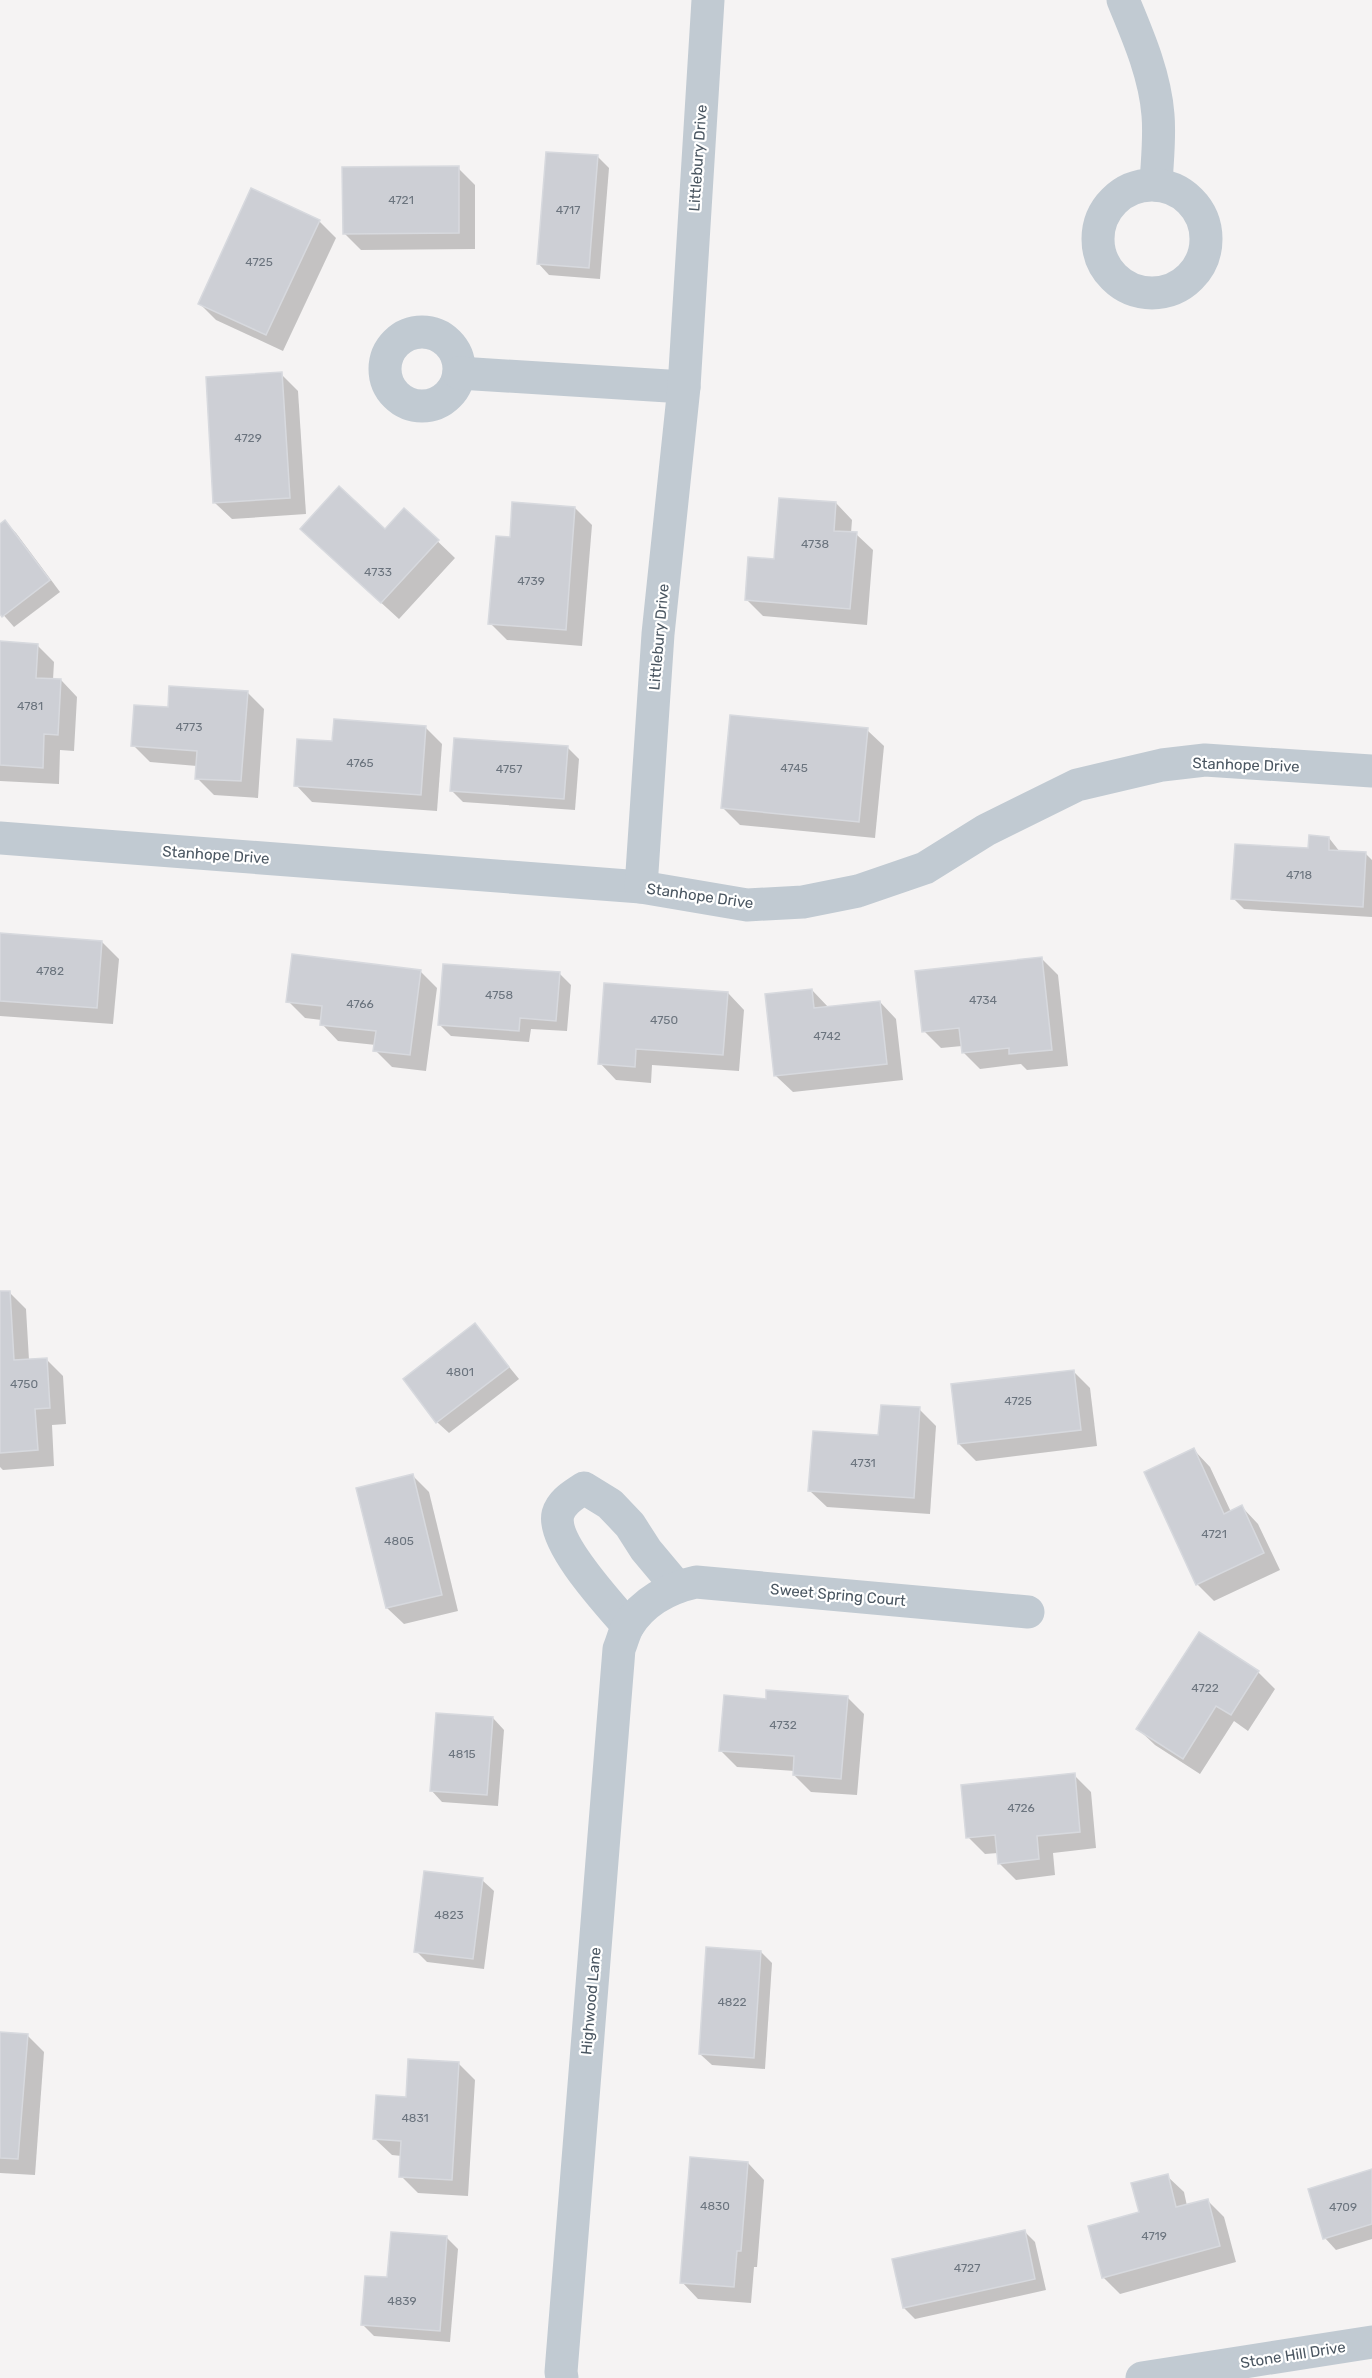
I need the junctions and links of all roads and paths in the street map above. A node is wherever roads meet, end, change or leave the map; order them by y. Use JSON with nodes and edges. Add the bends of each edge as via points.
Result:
{"nodes":[{"id":1,"x":708,"y":0,"type":"edge"},
{"id":2,"x":1123,"y":0,"type":"edge"},
{"id":3,"x":1156,"y":184,"type":"dead end"},
{"id":4,"x":459,"y":373,"type":"dead end"},
{"id":5,"x":684,"y":387,"type":"junction"},
{"id":6,"x":1372,"y":771,"type":"edge"},
{"id":7,"x":0,"y":838,"type":"edge"},
{"id":8,"x":641,"y":887,"type":"junction"},
{"id":9,"x":664,"y":1593,"type":"junction"},
{"id":10,"x":1028,"y":1612,"type":"dead end"},
{"id":11,"x":628,"y":1626,"type":"junction"},
{"id":12,"x":1372,"y":2342,"type":"edge"},
{"id":13,"x":562,"y":2378,"type":"edge"},
{"id":14,"x":1142,"y":2378,"type":"edge"}],
"edges":[{"from":1,"to":5,"type":"street","name":"Littlebury Drive"},
{"from":2,"to":3,"type":"street","via":[[1153,87],[1158,115]]},
{"from":4,"to":5,"type":"street"},
{"from":5,"to":8,"type":"street","name":"Littlebury Drive","via":[[658,634]]},
{"from":6,"to":8,"type":"street","name":"Stanhope Drive","via":[[1205,760],[1077,785],[986,830],[925,868],[858,891],[803,902],[747,905]]},
{"from":7,"to":8,"type":"street","name":"Stanhope Drive"},
{"from":9,"to":10,"type":"street","name":"Sweet Spring Court","via":[[696,1582]]},
{"from":9,"to":11,"type":"street","name":"Highwood Lane"},
{"from":9,"to":11,"type":"street","via":[[646,1550],[610,1504],[584,1488],[566,1500],[558,1515],[562,1537],[572,1557]]},
{"from":11,"to":13,"type":"street","name":"Highwood Lane","via":[[618,1661]]},
{"from":12,"to":14,"type":"street","name":"Stone Hill Drive"}]}
